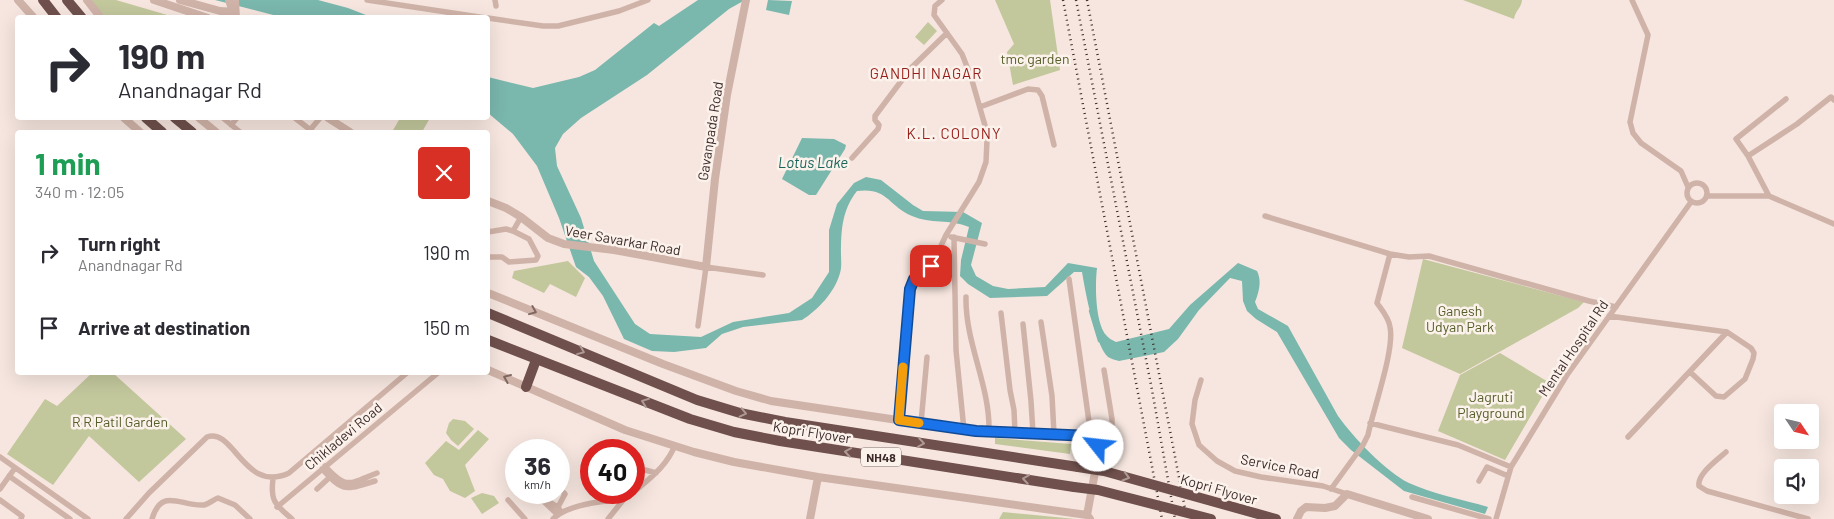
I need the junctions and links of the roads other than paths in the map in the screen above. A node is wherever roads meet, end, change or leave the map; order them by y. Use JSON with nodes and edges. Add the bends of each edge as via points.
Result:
{"nodes":[{"id":1,"x":18,"y":0,"type":"edge"},
{"id":2,"x":43,"y":0,"type":"edge"},
{"id":3,"x":67,"y":0,"type":"edge"},
{"id":4,"x":87,"y":0,"type":"edge"},
{"id":5,"x":154,"y":0,"type":"edge"},
{"id":6,"x":180,"y":0,"type":"edge"},
{"id":7,"x":370,"y":0,"type":"edge"},
{"id":8,"x":648,"y":0,"type":"edge"},
{"id":9,"x":942,"y":0,"type":"edge"},
{"id":10,"x":1632,"y":0,"type":"edge"},
{"id":11,"x":392,"y":2,"type":"edge"},
{"id":12,"x":746,"y":3,"type":"edge"},
{"id":13,"x":234,"y":7,"type":"edge"},
{"id":14,"x":31,"y":15,"type":"edge"},
{"id":15,"x":55,"y":15,"type":"edge"},
{"id":16,"x":80,"y":15,"type":"edge"},
{"id":17,"x":100,"y":15,"type":"edge"},
{"id":18,"x":199,"y":15,"type":"edge"},
{"id":19,"x":469,"y":15,"type":"edge"},
{"id":20,"x":490,"y":18,"type":"edge"},
{"id":21,"x":947,"y":33,"type":"junction"},
{"id":22,"x":1786,"y":99,"type":"dead end"},
{"id":23,"x":1834,"y":100,"type":"edge"},
{"id":24,"x":980,"y":107,"type":"junction"},
{"id":25,"x":126,"y":120,"type":"edge"},
{"id":26,"x":148,"y":120,"type":"edge"},
{"id":27,"x":177,"y":120,"type":"edge"},
{"id":28,"x":201,"y":120,"type":"edge"},
{"id":29,"x":227,"y":120,"type":"edge"},
{"id":30,"x":235,"y":120,"type":"edge"},
{"id":31,"x":298,"y":120,"type":"edge"},
{"id":32,"x":331,"y":120,"type":"edge"},
{"id":33,"x":231,"y":124,"type":"junction"},
{"id":34,"x":138,"y":130,"type":"edge"},
{"id":35,"x":160,"y":130,"type":"edge"},
{"id":36,"x":190,"y":130,"type":"edge"},
{"id":37,"x":214,"y":130,"type":"edge"},
{"id":38,"x":238,"y":130,"type":"edge"},
{"id":39,"x":311,"y":130,"type":"edge"},
{"id":40,"x":347,"y":130,"type":"edge"},
{"id":41,"x":1054,"y":145,"type":"dead end"},
{"id":42,"x":1748,"y":156,"type":"junction"},
{"id":43,"x":852,"y":158,"type":"dead end"},
{"id":44,"x":1688,"y":187,"type":"junction"},
{"id":45,"x":1707,"y":196,"type":"junction"},
{"id":46,"x":1769,"y":196,"type":"junction"},
{"id":47,"x":490,"y":202,"type":"edge"},
{"id":48,"x":1691,"y":202,"type":"junction"},
{"id":49,"x":1264,"y":216,"type":"dead end"},
{"id":50,"x":521,"y":217,"type":"junction"},
{"id":51,"x":1834,"y":224,"type":"edge"},
{"id":52,"x":513,"y":231,"type":"junction"},
{"id":53,"x":490,"y":232,"type":"edge"},
{"id":54,"x":946,"y":235,"type":"junction"},
{"id":55,"x":954,"y":237,"type":"junction"},
{"id":56,"x":985,"y":244,"type":"dead end"},
{"id":57,"x":1390,"y":254,"type":"junction"},
{"id":58,"x":490,"y":257,"type":"edge"},
{"id":59,"x":706,"y":266,"type":"junction"},
{"id":60,"x":763,"y":275,"type":"dead end"},
{"id":61,"x":1069,"y":279,"type":"dead end"},
{"id":62,"x":490,"y":294,"type":"edge"},
{"id":63,"x":966,"y":297,"type":"dead end"},
{"id":64,"x":1616,"y":307,"type":"junction"},
{"id":65,"x":1001,"y":313,"type":"dead end"},
{"id":66,"x":490,"y":315,"type":"edge"},
{"id":67,"x":1609,"y":316,"type":"junction"},
{"id":68,"x":1042,"y":322,"type":"dead end"},
{"id":69,"x":1023,"y":324,"type":"dead end"},
{"id":70,"x":698,"y":326,"type":"dead end"},
{"id":71,"x":1727,"y":332,"type":"junction"},
{"id":72,"x":490,"y":341,"type":"edge"},
{"id":73,"x":928,"y":357,"type":"dead end"},
{"id":74,"x":536,"y":360,"type":"junction"},
{"id":75,"x":1104,"y":370,"type":"dead end"},
{"id":76,"x":490,"y":371,"type":"edge"},
{"id":77,"x":1690,"y":372,"type":"junction"},
{"id":78,"x":404,"y":375,"type":"edge"},
{"id":79,"x":435,"y":375,"type":"edge"},
{"id":80,"x":1201,"y":380,"type":"dead end"},
{"id":81,"x":526,"y":387,"type":"junction"},
{"id":82,"x":899,"y":420,"type":"junction"},
{"id":83,"x":921,"y":423,"type":"junction"},
{"id":84,"x":1370,"y":423,"type":"junction"},
{"id":85,"x":964,"y":430,"type":"junction"},
{"id":86,"x":989,"y":432,"type":"junction"},
{"id":87,"x":1015,"y":432,"type":"junction"},
{"id":88,"x":1032,"y":432,"type":"junction"},
{"id":89,"x":1054,"y":434,"type":"junction"},
{"id":90,"x":1628,"y":437,"type":"dead end"},
{"id":91,"x":1094,"y":439,"type":"junction"},
{"id":92,"x":675,"y":445,"type":"junction"},
{"id":93,"x":1726,"y":452,"type":"dead end"},
{"id":94,"x":0,"y":457,"type":"edge"},
{"id":95,"x":324,"y":467,"type":"junction"},
{"id":96,"x":1510,"y":467,"type":"junction"},
{"id":97,"x":15,"y":468,"type":"junction"},
{"id":98,"x":645,"y":470,"type":"edge"},
{"id":99,"x":377,"y":472,"type":"dead end"},
{"id":100,"x":656,"y":473,"type":"junction"},
{"id":101,"x":9,"y":476,"type":"junction"},
{"id":102,"x":1508,"y":476,"type":"junction"},
{"id":103,"x":330,"y":477,"type":"junction"},
{"id":104,"x":818,"y":477,"type":"junction"},
{"id":105,"x":273,"y":479,"type":"junction"},
{"id":106,"x":375,"y":481,"type":"dead end"},
{"id":107,"x":1479,"y":481,"type":"dead end"},
{"id":108,"x":645,"y":482,"type":"edge"},
{"id":109,"x":0,"y":489,"type":"edge"},
{"id":110,"x":317,"y":489,"type":"dead end"},
{"id":111,"x":1331,"y":489,"type":"junction"},
{"id":112,"x":1347,"y":494,"type":"junction"},
{"id":113,"x":1412,"y":498,"type":"dead end"},
{"id":114,"x":0,"y":500,"type":"edge"},
{"id":115,"x":512,"y":504,"type":"edge"},
{"id":116,"x":547,"y":504,"type":"edge"},
{"id":117,"x":589,"y":504,"type":"edge"},
{"id":118,"x":620,"y":504,"type":"edge"},
{"id":119,"x":278,"y":507,"type":"junction"},
{"id":120,"x":557,"y":513,"type":"edge"},
{"id":121,"x":1089,"y":517,"type":"edge"},
{"id":122,"x":23,"y":518,"type":"edge"},
{"id":123,"x":70,"y":519,"type":"edge"},
{"id":124,"x":88,"y":519,"type":"edge"},
{"id":125,"x":126,"y":519,"type":"edge"},
{"id":126,"x":152,"y":519,"type":"edge"},
{"id":127,"x":250,"y":519,"type":"edge"},
{"id":128,"x":292,"y":519,"type":"edge"},
{"id":129,"x":525,"y":519,"type":"edge"},
{"id":130,"x":608,"y":519,"type":"edge"},
{"id":131,"x":810,"y":519,"type":"edge"},
{"id":132,"x":1211,"y":519,"type":"edge"},
{"id":133,"x":1276,"y":519,"type":"edge"},
{"id":134,"x":1297,"y":519,"type":"edge"},
{"id":135,"x":1428,"y":519,"type":"edge"},
{"id":136,"x":1489,"y":519,"type":"edge"},
{"id":137,"x":1496,"y":519,"type":"edge"},
{"id":138,"x":1807,"y":519,"type":"edge"}],
"edges":[{"from":1,"to":14,"type":"street"},
{"from":2,"to":15,"type":"highway"},
{"from":3,"to":16,"type":"highway"},
{"from":4,"to":17,"type":"street"},
{"from":5,"to":18,"type":"street"},
{"from":6,"to":13,"type":"street","via":[[220,11]]},
{"from":7,"to":11,"type":"street"},
{"from":8,"to":20,"type":"street","via":[[619,11],[558,26]]},
{"from":9,"to":21,"type":"street","via":[[935,6],[934,15]]},
{"from":10,"to":44,"type":"street","via":[[1648,35],[1630,122],[1632,134],[1681,171]]},
{"from":11,"to":19,"type":"street"},
{"from":12,"to":59,"type":"street","name":"Gavanpada Road","via":[[727,95]]},
{"from":21,"to":24,"type":"street","via":[[962,54]]},
{"from":21,"to":43,"type":"street","via":[[911,68],[876,116],[878,129]]},
{"from":22,"to":42,"type":"street","via":[[1736,139]]},
{"from":23,"to":42,"type":"street","via":[[1831,97]]},
{"from":24,"to":41,"type":"street","via":[[1028,89],[1038,90]]},
{"from":24,"to":54,"type":"street","via":[[987,140],[986,162],[979,182]]},
{"from":25,"to":34,"type":"street"},
{"from":26,"to":35,"type":"highway"},
{"from":27,"to":36,"type":"highway"},
{"from":28,"to":37,"type":"street"},
{"from":29,"to":33,"type":"street"},
{"from":30,"to":33,"type":"street"},
{"from":31,"to":39,"type":"street"},
{"from":32,"to":40,"type":"street"},
{"from":33,"to":38,"type":"street"},
{"from":42,"to":46,"type":"street"},
{"from":44,"to":45,"type":"street","via":[[1695,182],[1702,184]]},
{"from":44,"to":48,"type":"street","via":[[1686,196]]},
{"from":45,"to":46,"type":"street"},
{"from":45,"to":48,"type":"street","via":[[1700,202]]},
{"from":46,"to":51,"type":"street"},
{"from":47,"to":50,"type":"street","name":"Veer Savarkar Road"},
{"from":48,"to":64,"type":"street","name":"Mental Hospital Rd"},
{"from":49,"to":57,"type":"street"},
{"from":50,"to":52,"type":"street"},
{"from":50,"to":59,"type":"street","name":"Veer Savarkar Road","via":[[548,238],[568,245]]},
{"from":52,"to":53,"type":"street"},
{"from":52,"to":58,"type":"street","via":[[530,239],[537,260],[508,262],[502,257]]},
{"from":54,"to":55,"type":"street"},
{"from":54,"to":82,"type":"street","via":[[929,269],[912,284]]},
{"from":55,"to":56,"type":"street"},
{"from":55,"to":85,"type":"street","via":[[956,350]]},
{"from":57,"to":64,"type":"street","via":[[1429,256]]},
{"from":57,"to":84,"type":"street","via":[[1377,303],[1390,328],[1389,351]]},
{"from":59,"to":60,"type":"street"},
{"from":59,"to":70,"type":"street"},
{"from":61,"to":91,"type":"street"},
{"from":62,"to":82,"type":"street","one_way":true,"via":[[736,391],[771,401]]},
{"from":63,"to":86,"type":"street","via":[[969,330],[989,416]]},
{"from":64,"to":67,"type":"street","name":"Mental Hospital Rd"},
{"from":65,"to":87,"type":"street"},
{"from":66,"to":133,"type":"highway","name":"Kopri Flyover","number":"NH48","one_way":true,"bridge":true,"via":[[696,400],[740,413],[1104,471]]},
{"from":67,"to":71,"type":"street"},
{"from":67,"to":96,"type":"street","name":"Mental Hospital Rd","via":[[1566,375]]},
{"from":68,"to":89,"type":"street"},
{"from":69,"to":88,"type":"street"},
{"from":71,"to":77,"type":"street"},
{"from":71,"to":77,"type":"street","via":[[1754,353],[1745,379],[1720,398]]},
{"from":72,"to":74,"type":"highway","number":"NH48"},
{"from":73,"to":83,"type":"street"},
{"from":74,"to":81,"type":"highway"},
{"from":132,"to":74,"type":"highway","name":"Kopri Flyover","number":"NH48","one_way":true,"bridge":true,"via":[[1098,490],[734,432],[690,419]]},
{"from":75,"to":91,"type":"street","via":[[1112,435],[1108,439]]},
{"from":81,"to":76,"type":"street","one_way":true},
{"from":77,"to":90,"type":"street"},
{"from":78,"to":105,"type":"street","via":[[289,474]]},
{"from":79,"to":95,"type":"street","name":"Chikladevi Road"},
{"from":80,"to":111,"type":"street","name":"Service Road","via":[[1192,424],[1199,445],[1205,451],[1235,471]]},
{"from":81,"to":92,"type":"street","via":[[625,430]]},
{"from":82,"to":83,"type":"street"},
{"from":83,"to":85,"type":"street"},
{"from":84,"to":96,"type":"street","via":[[1458,445]]},
{"from":84,"to":111,"type":"street","via":[[1363,445]]},
{"from":85,"to":86,"type":"street"},
{"from":86,"to":87,"type":"street"},
{"from":87,"to":88,"type":"street"},
{"from":88,"to":89,"type":"street"},
{"from":89,"to":91,"type":"street"},
{"from":91,"to":121,"type":"street","via":[[1099,451]]},
{"from":92,"to":100,"type":"street","via":[[672,454]]},
{"from":92,"to":104,"type":"street","via":[[734,462]]},
{"from":93,"to":138,"type":"street","via":[[1701,477],[1699,486]]},
{"from":94,"to":97,"type":"street"},
{"from":95,"to":99,"type":"street","via":[[342,482],[354,482]]},
{"from":95,"to":103,"type":"street"},
{"from":95,"to":119,"type":"street","name":"Chikladevi Road"},
{"from":96,"to":102,"type":"street","name":"Mental Hospital Rd"},
{"from":97,"to":101,"type":"street"},
{"from":97,"to":124,"type":"street"},
{"from":98,"to":100,"type":"street"},
{"from":100,"to":108,"type":"street"},
{"from":101,"to":109,"type":"street"},
{"from":101,"to":123,"type":"street"},
{"from":102,"to":107,"type":"street","via":[[1487,467]]},
{"from":102,"to":137,"type":"street","name":"Mental Hospital Rd"},
{"from":103,"to":106,"type":"street","via":[[337,485],[347,488]]},
{"from":103,"to":110,"type":"street"},
{"from":104,"to":121,"type":"street"},
{"from":104,"to":131,"type":"street"},
{"from":105,"to":119,"type":"street","via":[[271,492]]},
{"from":105,"to":125,"type":"street","via":[[260,475],[220,437],[212,435],[203,440]]},
{"from":111,"to":112,"type":"street","name":"Service Road"},
{"from":112,"to":134,"type":"street","via":[[1335,506],[1306,507]]},
{"from":112,"to":135,"type":"street","name":"Service Road"},
{"from":113,"to":136,"type":"street"},
{"from":114,"to":122,"type":"street"},
{"from":115,"to":129,"type":"street"},
{"from":116,"to":120,"type":"street"},
{"from":117,"to":120,"type":"street"},
{"from":118,"to":130,"type":"street"},
{"from":119,"to":128,"type":"street"},
{"from":126,"to":127,"type":"street","via":[[162,502],[172,500],[204,505],[218,498],[235,505]]}]}
